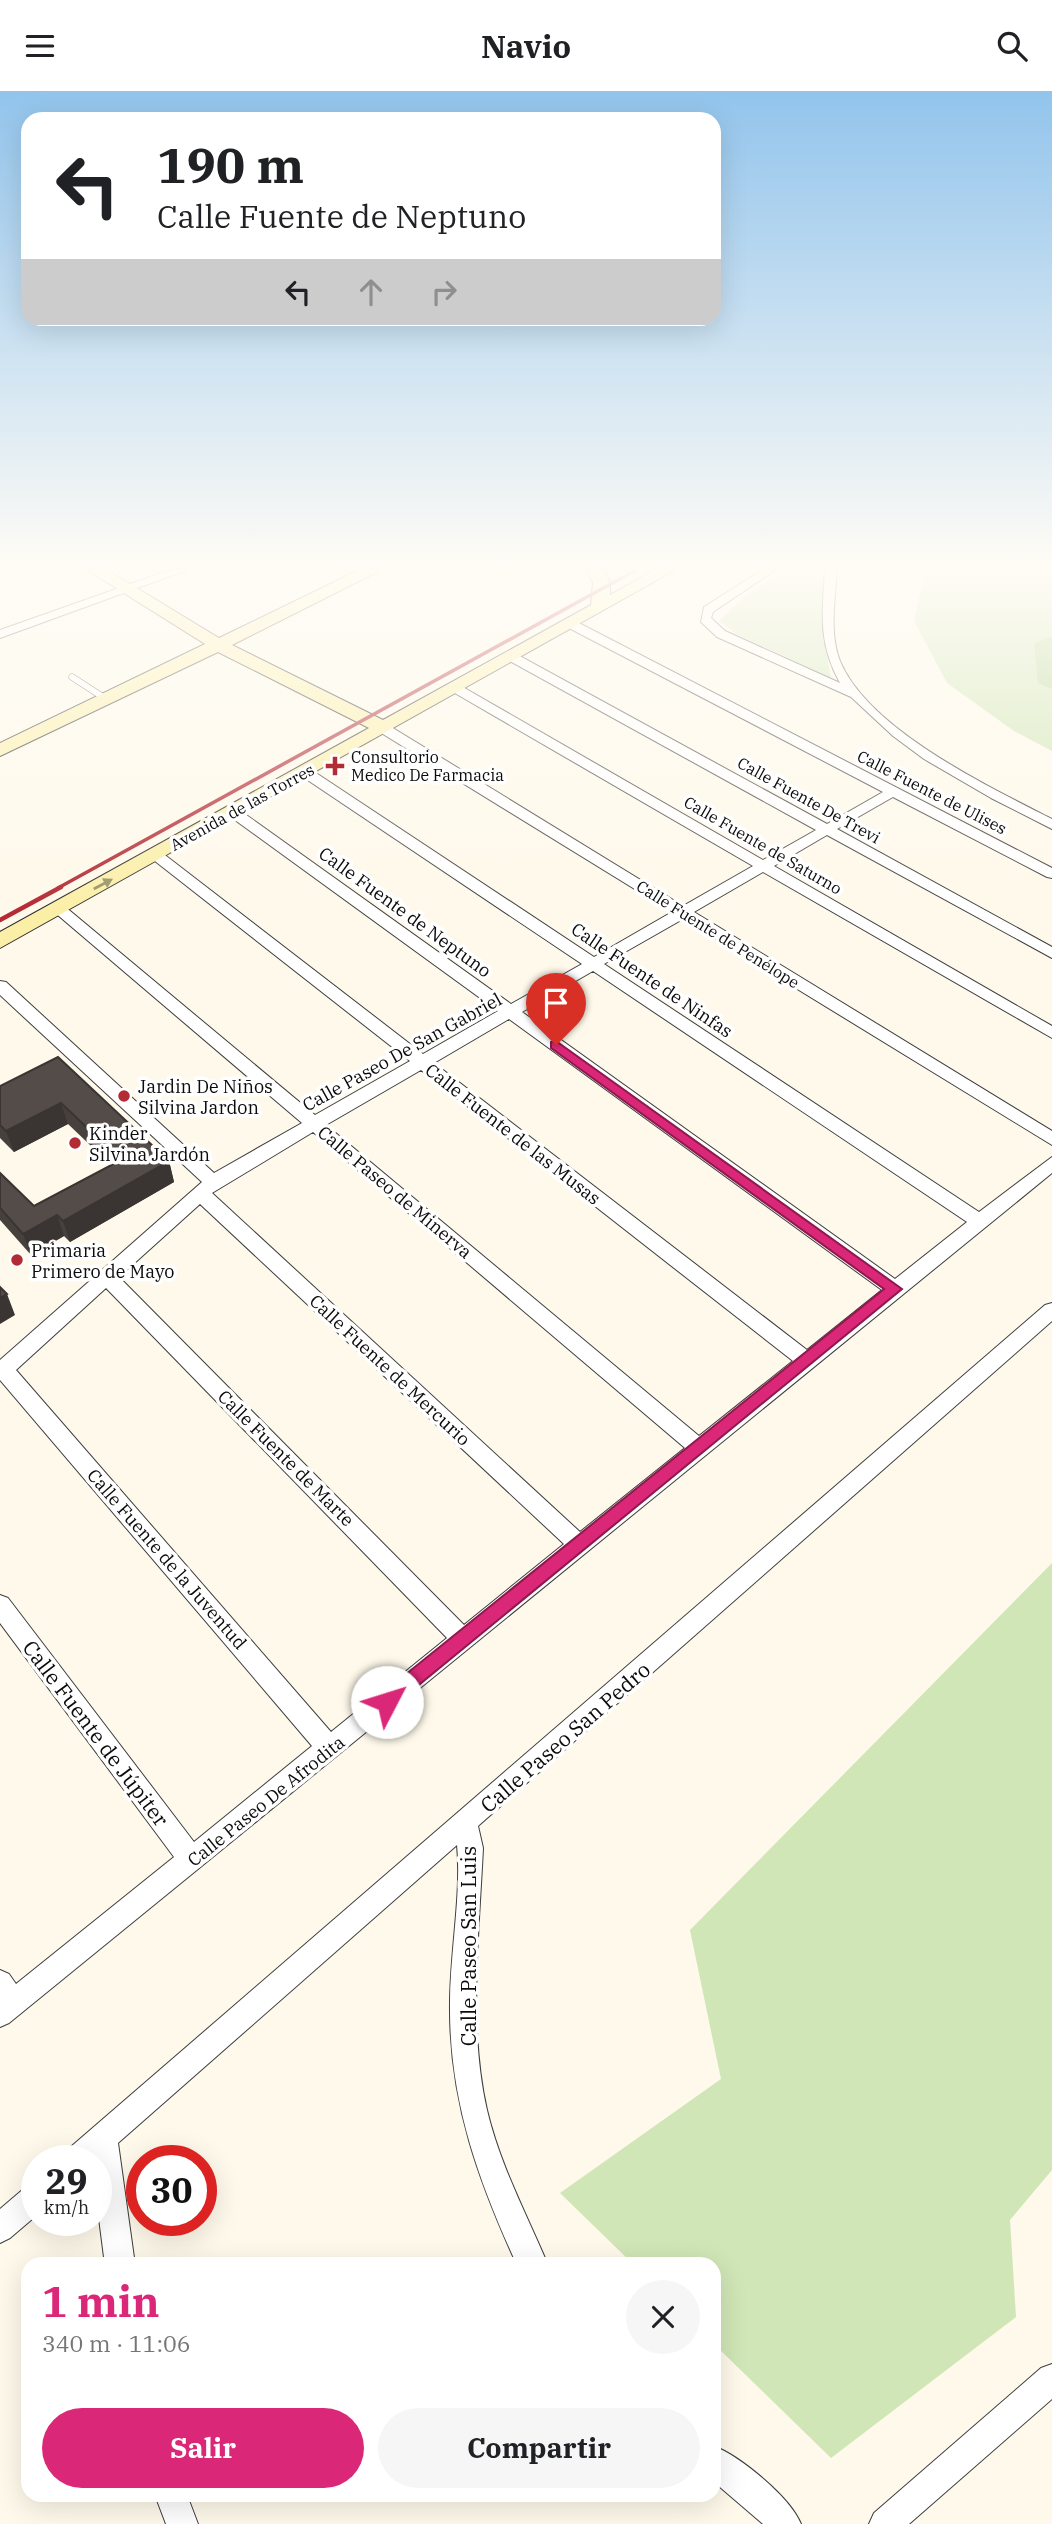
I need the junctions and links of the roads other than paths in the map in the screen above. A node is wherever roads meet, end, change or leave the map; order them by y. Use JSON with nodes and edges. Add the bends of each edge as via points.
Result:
{"nodes":[{"id":1,"x":82,"y":684,"type":"edge"},
{"id":2,"x":138,"y":684,"type":"edge"},
{"id":3,"x":295,"y":684,"type":"edge"},
{"id":4,"x":466,"y":684,"type":"edge"},
{"id":5,"x":561,"y":684,"type":"edge"},
{"id":6,"x":686,"y":684,"type":"edge"},
{"id":7,"x":830,"y":684,"type":"edge"},
{"id":8,"x":847,"y":684,"type":"edge"},
{"id":9,"x":457,"y":689,"type":"junction"},
{"id":10,"x":853,"y":694,"type":"junction"},
{"id":11,"x":106,"y":699,"type":"junction"},
{"id":12,"x":383,"y":728,"type":"junction"},
{"id":13,"x":0,"y":750,"type":"edge"},
{"id":14,"x":304,"y":772,"type":"junction"},
{"id":15,"x":894,"y":791,"type":"junction"},
{"id":16,"x":233,"y":812,"type":"junction"},
{"id":17,"x":1052,"y":825,"type":"edge"},
{"id":18,"x":827,"y":829,"type":"junction"},
{"id":19,"x":156,"y":855,"type":"junction"},
{"id":20,"x":765,"y":866,"type":"junction"},
{"id":21,"x":1052,"y":874,"type":"edge"},
{"id":22,"x":58,"y":908,"type":"junction"},
{"id":23,"x":683,"y":912,"type":"junction"},
{"id":24,"x":0,"y":941,"type":"edge"},
{"id":25,"x":1052,"y":953,"type":"edge"},
{"id":26,"x":594,"y":965,"type":"junction"},
{"id":27,"x":0,"y":986,"type":"edge"},
{"id":28,"x":511,"y":1013,"type":"junction"},
{"id":29,"x":1052,"y":1033,"type":"edge"},
{"id":30,"x":421,"y":1063,"type":"junction"},
{"id":31,"x":313,"y":1123,"type":"junction"},
{"id":32,"x":1052,"y":1139,"type":"edge"},
{"id":33,"x":1052,"y":1163,"type":"edge"},
{"id":34,"x":206,"y":1187,"type":"junction"},
{"id":35,"x":978,"y":1220,"type":"junction"},
{"id":36,"x":108,"y":1277,"type":"junction"},
{"id":37,"x":895,"y":1289,"type":"junction"},
{"id":38,"x":1052,"y":1310,"type":"edge"},
{"id":39,"x":805,"y":1360,"type":"junction"},
{"id":40,"x":2,"y":1370,"type":"edge"},
{"id":41,"x":700,"y":1449,"type":"junction"},
{"id":42,"x":581,"y":1546,"type":"junction"},
{"id":43,"x":0,"y":1605,"type":"edge"},
{"id":44,"x":463,"y":1639,"type":"junction"},
{"id":45,"x":330,"y":1749,"type":"junction"},
{"id":46,"x":465,"y":1825,"type":"junction"},
{"id":47,"x":192,"y":1860,"type":"junction"},
{"id":48,"x":4,"y":2000,"type":"edge"},
{"id":49,"x":103,"y":2138,"type":"junction"},
{"id":50,"x":95,"y":2145,"type":"edge"},
{"id":51,"x":21,"y":2210,"type":"edge"},
{"id":52,"x":0,"y":2228,"type":"edge"},
{"id":53,"x":119,"y":2257,"type":"edge"},
{"id":54,"x":529,"y":2257,"type":"edge"},
{"id":55,"x":1052,"y":2379,"type":"edge"},
{"id":56,"x":721,"y":2467,"type":"edge"},
{"id":57,"x":174,"y":2502,"type":"edge"},
{"id":58,"x":182,"y":2524,"type":"edge"},
{"id":59,"x":785,"y":2524,"type":"edge"},
{"id":60,"x":885,"y":2524,"type":"edge"}],
"edges":[{"from":1,"to":11,"type":"lane"},
{"from":2,"to":11,"type":"main road"},
{"from":3,"to":12,"type":"main road"},
{"from":4,"to":9,"type":"main road","name":"Avenida de las Torres"},
{"from":5,"to":18,"type":"street","name":"Calle Fuente De Trevi"},
{"from":6,"to":15,"type":"street","name":"Calle Fuente de Ulises"},
{"from":7,"to":10,"type":"street"},
{"from":8,"to":10,"type":"street"},
{"from":9,"to":12,"type":"main road","name":"Avenida de las Torres"},
{"from":9,"to":20,"type":"street","name":"Calle Fuente de Saturno"},
{"from":10,"to":17,"type":"street","via":[[942,764]]},
{"from":11,"to":13,"type":"main road"},
{"from":12,"to":14,"type":"main road","name":"Avenida de las Torres"},
{"from":12,"to":23,"type":"street","name":"Calle Fuente de Penélope"},
{"from":14,"to":16,"type":"main road","name":"Avenida de las Torres"},
{"from":14,"to":26,"type":"street","name":"Calle Fuente de Ninfas"},
{"from":15,"to":18,"type":"street","name":"Calle Paseo De San Gabriel"},
{"from":15,"to":21,"type":"street","name":"Calle Fuente de Ulises"},
{"from":16,"to":19,"type":"main road","name":"Avenida de las Torres"},
{"from":16,"to":28,"type":"street","name":"Calle Fuente de Neptuno"},
{"from":18,"to":20,"type":"street","name":"Calle Paseo De San Gabriel"},
{"from":18,"to":25,"type":"street","name":"Calle Fuente De Trevi"},
{"from":22,"to":19,"type":"main road","name":"Avenida de las Torres","one_way":true},
{"from":19,"to":30,"type":"street","name":"Calle Fuente de las Musas"},
{"from":20,"to":23,"type":"street","name":"Calle Paseo De San Gabriel"},
{"from":20,"to":29,"type":"street","name":"Calle Fuente de Saturno"},
{"from":22,"to":24,"type":"main road","name":"Avenida de las Torres"},
{"from":22,"to":31,"type":"street","name":"Calle Paseo de Minerva"},
{"from":23,"to":26,"type":"street","name":"Calle Paseo De San Gabriel"},
{"from":23,"to":32,"type":"street","name":"Calle Fuente de Penélope"},
{"from":26,"to":28,"type":"street","name":"Calle Paseo De San Gabriel"},
{"from":26,"to":35,"type":"street","name":"Calle Fuente de Ninfas"},
{"from":27,"to":34,"type":"street","name":"Calle Fuente de Mercurio"},
{"from":28,"to":30,"type":"street","name":"Calle Paseo De San Gabriel"},
{"from":28,"to":37,"type":"street","name":"Calle Fuente de Neptuno"},
{"from":30,"to":31,"type":"street","name":"Calle Paseo De San Gabriel"},
{"from":30,"to":39,"type":"street","name":"Calle Fuente de las Musas"},
{"from":31,"to":34,"type":"street","name":"Calle Paseo De San Gabriel"},
{"from":31,"to":41,"type":"street","name":"Calle Paseo de Minerva"},
{"from":33,"to":35,"type":"street","name":"Calle Paseo De Afrodita"},
{"from":34,"to":36,"type":"street","name":"Calle Paseo De San Gabriel"},
{"from":34,"to":42,"type":"street","name":"Calle Fuente de Mercurio"},
{"from":35,"to":37,"type":"street","name":"Calle Paseo De Afrodita"},
{"from":36,"to":40,"type":"street","name":"Calle Paseo De San Gabriel"},
{"from":36,"to":44,"type":"street","name":"Calle Fuente de Marte"},
{"from":37,"to":39,"type":"street","name":"Calle Paseo De Afrodita"},
{"from":38,"to":46,"type":"street","name":"Calle Paseo San Pedro"},
{"from":39,"to":41,"type":"street","name":"Calle Paseo De Afrodita"},
{"from":40,"to":45,"type":"street","name":"Calle Fuente de la Juventud"},
{"from":41,"to":42,"type":"street","name":"Calle Paseo De Afrodita"},
{"from":42,"to":44,"type":"street","name":"Calle Paseo De Afrodita"},
{"from":43,"to":47,"type":"street","name":"Calle Fuente de Júpiter"},
{"from":44,"to":45,"type":"street","name":"Calle Paseo De Afrodita"},
{"from":45,"to":47,"type":"street","name":"Calle Paseo De Afrodita"},
{"from":46,"to":49,"type":"street","name":"Calle Paseo San Pedro"},
{"from":46,"to":54,"type":"street","name":"Calle Paseo San Luis","via":[[470,1848],[463,2011],[473,2109],[498,2189]]},
{"from":47,"to":48,"type":"street","name":"Calle Paseo De Afrodita"},
{"from":49,"to":50,"type":"street","name":"Calle Paseo San Pedro"},
{"from":49,"to":53,"type":"street"},
{"from":51,"to":52,"type":"street"},
{"from":55,"to":60,"type":"street"},
{"from":56,"to":59,"type":"street"},
{"from":57,"to":58,"type":"street"}]}
